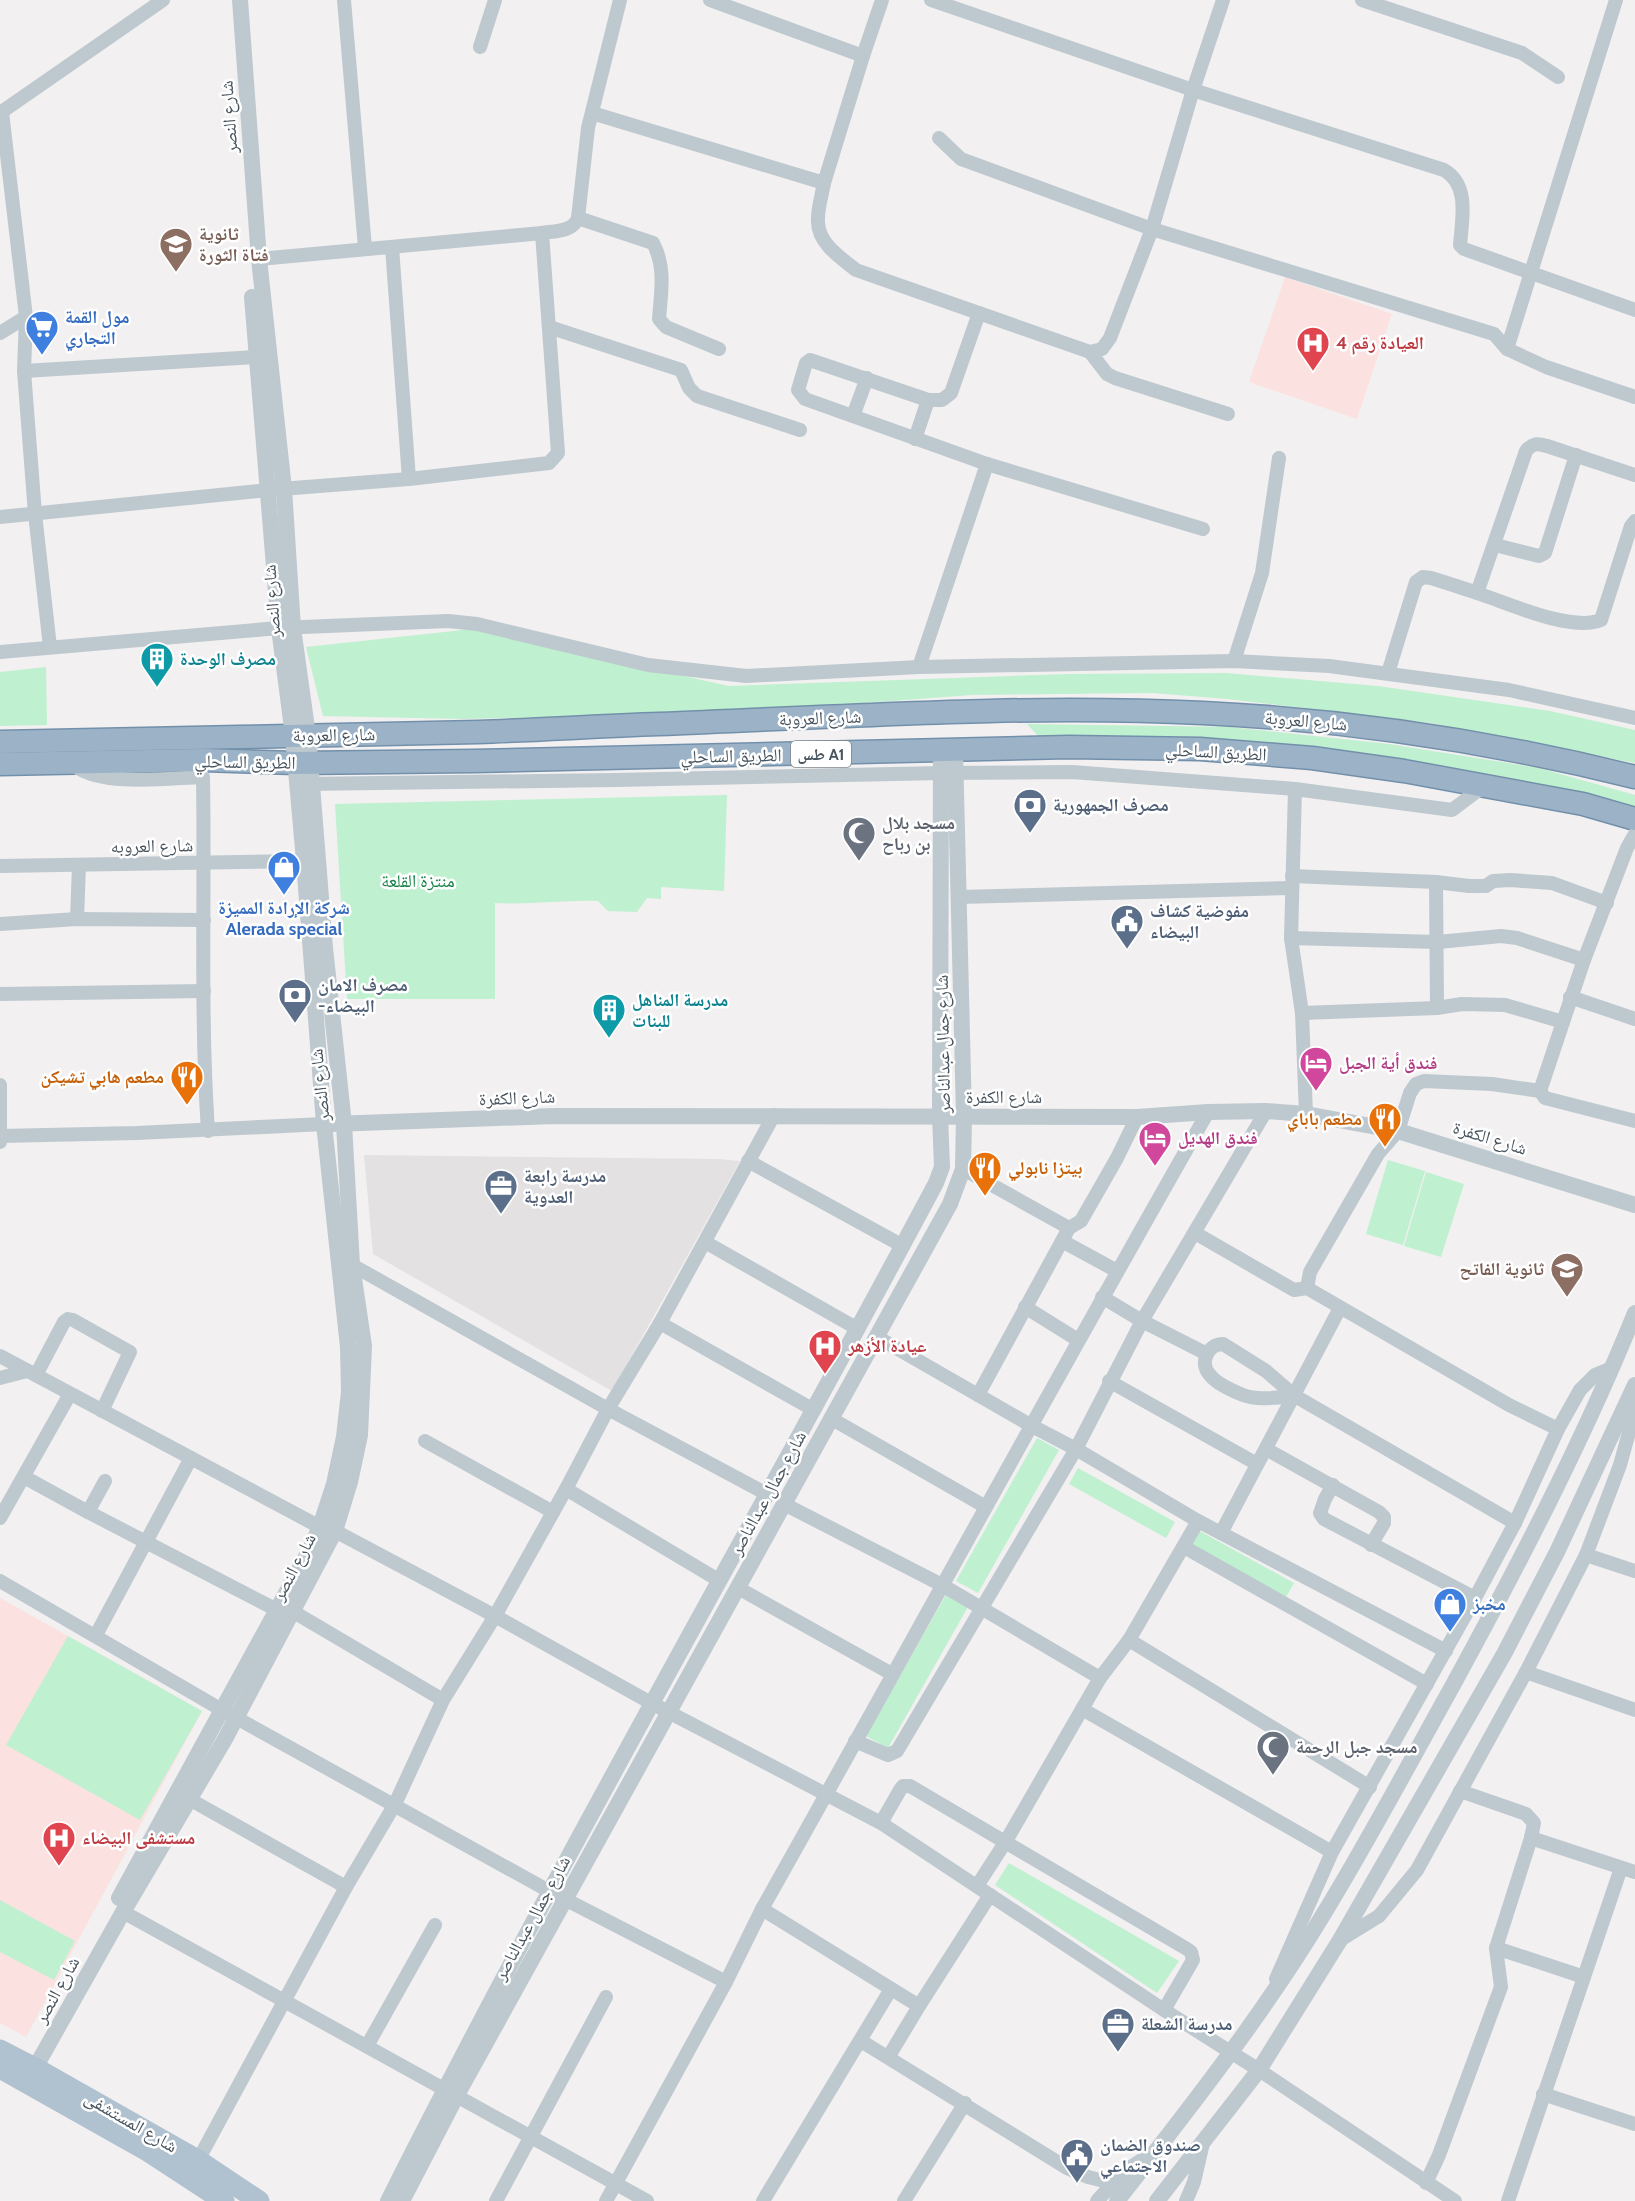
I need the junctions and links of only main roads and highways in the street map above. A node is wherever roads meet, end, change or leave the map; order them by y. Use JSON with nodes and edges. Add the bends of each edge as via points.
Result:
{"nodes":[{"id":1,"x":1010,"y":711,"type":"junction"},
{"id":2,"x":947,"y":713,"type":"junction"},
{"id":3,"x":0,"y":742,"type":"edge"},
{"id":4,"x":1010,"y":748,"type":"junction"},
{"id":5,"x":948,"y":762,"type":"junction"},
{"id":6,"x":0,"y":764,"type":"edge"},
{"id":7,"x":1635,"y":777,"type":"edge"},
{"id":8,"x":1635,"y":819,"type":"edge"},
{"id":9,"x":0,"y":2050,"type":"edge"},
{"id":10,"x":23,"y":2073,"type":"edge"},
{"id":11,"x":193,"y":2168,"type":"junction"},
{"id":12,"x":224,"y":2201,"type":"edge"},
{"id":13,"x":259,"y":2201,"type":"edge"}],
"edges":[{"from":1,"to":2,"type":"highway","name":"شارع العروبة","number":"طس A1"},
{"from":1,"to":4,"type":"highway"},
{"from":1,"to":7,"type":"highway","name":"شارع العروبة","number":"طس A1","via":[[1201,712],[1314,720],[1508,749]]},
{"from":2,"to":3,"type":"highway","name":"شارع العروبة","number":"طس A1","via":[[483,732]]},
{"from":2,"to":5,"type":"highway"},
{"from":4,"to":5,"type":"highway","name":"الطريق الساحلي","number":"طس A1"},
{"from":4,"to":8,"type":"highway","name":"الطريق الساحلي","number":"طس A1","via":[[1200,749],[1289,756],[1583,804]]},
{"from":5,"to":6,"type":"highway","name":"الطريق الساحلي","number":"طس A1","via":[[304,773],[203,760]]},
{"from":9,"to":10,"type":"main road","name":"شارع المستشفى"},
{"from":10,"to":11,"type":"main road","name":"شارع المستشفى"},
{"from":11,"to":12,"type":"main road","name":"شارع المستشفى"},
{"from":11,"to":13,"type":"main road","name":"شارع المستشفى"}]}
